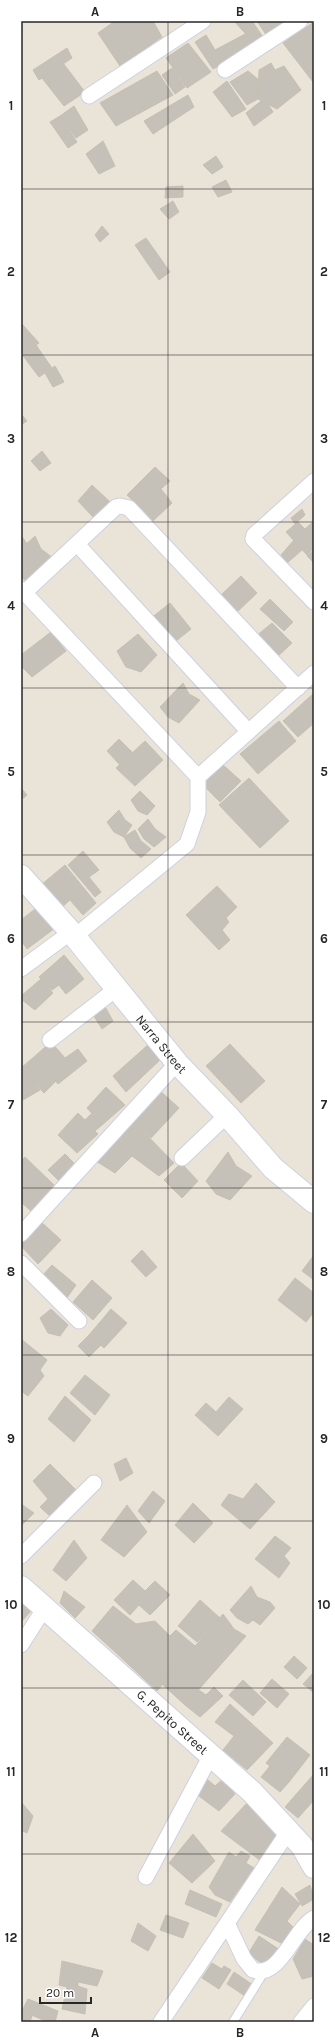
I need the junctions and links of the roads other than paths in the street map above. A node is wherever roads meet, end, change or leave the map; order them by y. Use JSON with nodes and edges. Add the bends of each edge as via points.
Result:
{"nodes":[{"id":1,"x":203,"y":21,"type":"edge"},
{"id":2,"x":300,"y":21,"type":"edge"},
{"id":3,"x":225,"y":70,"type":"dead end"},
{"id":4,"x":89,"y":96,"type":"dead end"},
{"id":5,"x":314,"y":481,"type":"edge"},
{"id":6,"x":77,"y":544,"type":"junction"},
{"id":7,"x":23,"y":591,"type":"edge"},
{"id":8,"x":312,"y":596,"type":"edge"},
{"id":9,"x":314,"y":673,"type":"edge"},
{"id":10,"x":298,"y":688,"type":"junction"},
{"id":11,"x":248,"y":731,"type":"junction"},
{"id":12,"x":198,"y":778,"type":"junction"},
{"id":13,"x":21,"y":876,"type":"edge"},
{"id":14,"x":73,"y":935,"type":"junction"},
{"id":15,"x":21,"y":969,"type":"edge"},
{"id":16,"x":116,"y":989,"type":"junction"},
{"id":17,"x":50,"y":1040,"type":"dead end"},
{"id":18,"x":178,"y":1063,"type":"junction"},
{"id":19,"x":227,"y":1115,"type":"junction"},
{"id":20,"x":182,"y":1158,"type":"dead end"},
{"id":21,"x":314,"y":1202,"type":"edge"},
{"id":22,"x":21,"y":1234,"type":"edge"},
{"id":23,"x":21,"y":1263,"type":"edge"},
{"id":24,"x":79,"y":1321,"type":"dead end"},
{"id":25,"x":94,"y":1483,"type":"dead end"},
{"id":26,"x":21,"y":1556,"type":"edge"},
{"id":27,"x":21,"y":1587,"type":"edge"},
{"id":28,"x":44,"y":1609,"type":"junction"},
{"id":29,"x":21,"y":1645,"type":"edge"},
{"id":30,"x":211,"y":1755,"type":"junction"},
{"id":31,"x":288,"y":1832,"type":"junction"},
{"id":32,"x":314,"y":1867,"type":"edge"},
{"id":33,"x":146,"y":1877,"type":"dead end"},
{"id":34,"x":314,"y":1918,"type":"edge"},
{"id":35,"x":228,"y":1925,"type":"junction"},
{"id":36,"x":264,"y":1972,"type":"junction"},
{"id":37,"x":314,"y":2006,"type":"edge"},
{"id":38,"x":161,"y":2022,"type":"edge"},
{"id":39,"x":233,"y":2022,"type":"edge"},
{"id":40,"x":301,"y":2022,"type":"edge"}],
"edges":[{"from":1,"to":4,"type":"street"},
{"from":2,"to":3,"type":"street"},
{"from":5,"to":8,"type":"street","via":[[254,535],[253,539]]},
{"from":6,"to":7,"type":"street"},
{"from":6,"to":10,"type":"street","via":[[116,507],[129,508]]},
{"from":6,"to":11,"type":"street"},
{"from":7,"to":12,"type":"street"},
{"from":9,"to":10,"type":"street"},
{"from":10,"to":11,"type":"street"},
{"from":11,"to":12,"type":"street"},
{"from":12,"to":14,"type":"street","via":[[198,812],[187,844]]},
{"from":13,"to":14,"type":"street","name":"Narra Street"},
{"from":14,"to":15,"type":"street"},
{"from":14,"to":16,"type":"street","name":"Narra Street"},
{"from":16,"to":17,"type":"street"},
{"from":16,"to":18,"type":"street","name":"Narra Street"},
{"from":18,"to":19,"type":"street","name":"Narra Street"},
{"from":18,"to":22,"type":"street"},
{"from":19,"to":20,"type":"street"},
{"from":19,"to":21,"type":"street","name":"Narra Street","via":[[273,1168]]},
{"from":23,"to":24,"type":"street"},
{"from":25,"to":26,"type":"street"},
{"from":27,"to":28,"type":"street","name":"G. Pepito Street"},
{"from":28,"to":29,"type":"street"},
{"from":28,"to":30,"type":"street","name":"G. Pepito Street"},
{"from":30,"to":31,"type":"street","name":"G. Pepito Street","via":[[252,1792]]},
{"from":30,"to":33,"type":"street"},
{"from":31,"to":32,"type":"street","name":"G. Pepito Street","via":[[302,1846]]},
{"from":31,"to":35,"type":"street"},
{"from":34,"to":36,"type":"street","via":[[302,1929],[273,1967]]},
{"from":35,"to":36,"type":"street","via":[[244,1959],[253,1970]]},
{"from":35,"to":38,"type":"street"},
{"from":36,"to":39,"type":"lane"},
{"from":37,"to":40,"type":"street"}]}
